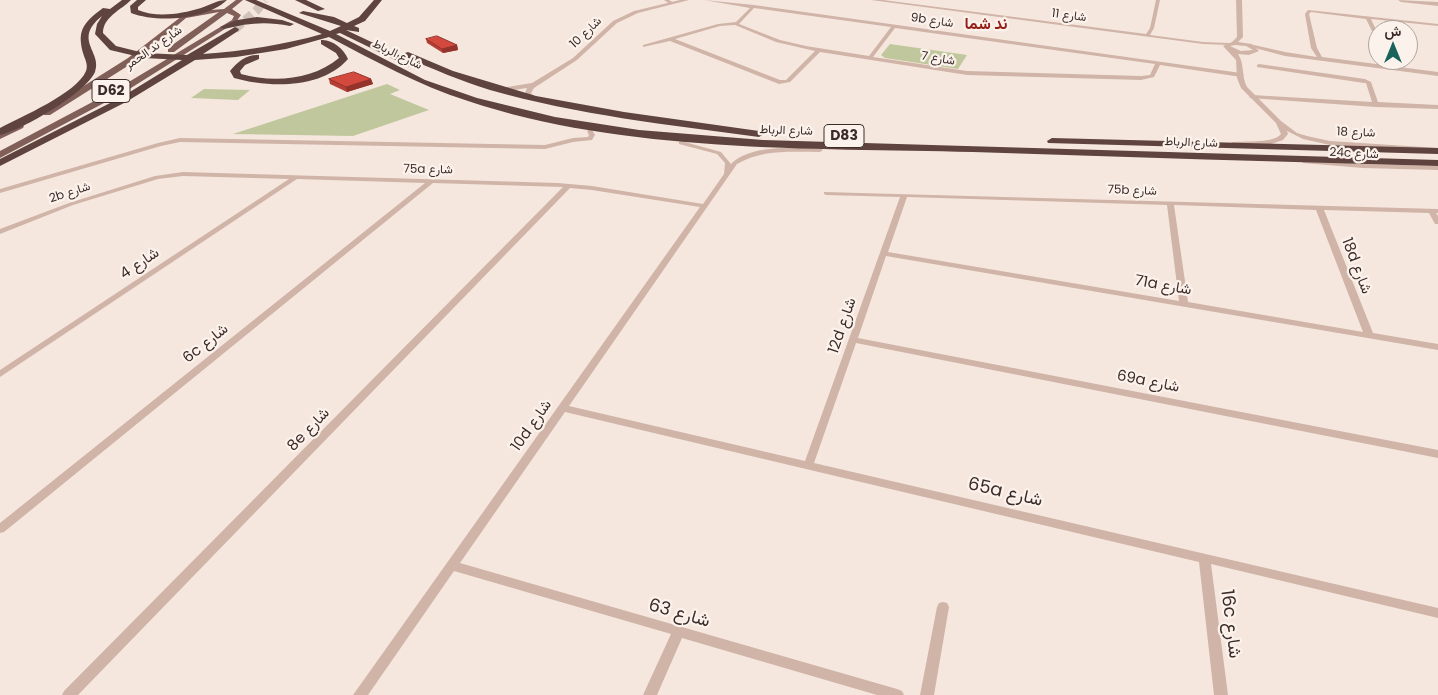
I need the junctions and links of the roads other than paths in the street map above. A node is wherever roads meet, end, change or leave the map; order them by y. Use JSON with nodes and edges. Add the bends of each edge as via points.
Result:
{"nodes":[{"id":1,"x":120,"y":0,"type":"edge"},
{"id":2,"x":127,"y":0,"type":"edge"},
{"id":3,"x":142,"y":0,"type":"edge"},
{"id":4,"x":223,"y":0,"type":"edge"},
{"id":5,"x":228,"y":0,"type":"edge"},
{"id":6,"x":239,"y":0,"type":"edge"},
{"id":7,"x":249,"y":0,"type":"edge"},
{"id":8,"x":272,"y":0,"type":"edge"},
{"id":9,"x":299,"y":0,"type":"edge"},
{"id":10,"x":378,"y":0,"type":"edge"},
{"id":11,"x":666,"y":0,"type":"edge"},
{"id":12,"x":686,"y":0,"type":"edge"},
{"id":13,"x":706,"y":0,"type":"edge"},
{"id":14,"x":712,"y":0,"type":"edge"},
{"id":15,"x":873,"y":0,"type":"edge"},
{"id":16,"x":921,"y":0,"type":"edge"},
{"id":17,"x":1158,"y":0,"type":"edge"},
{"id":18,"x":1239,"y":0,"type":"edge"},
{"id":19,"x":1400,"y":0,"type":"edge"},
{"id":20,"x":1423,"y":0,"type":"edge"},
{"id":21,"x":718,"y":1,"type":"junction"},
{"id":22,"x":674,"y":2,"type":"edge"},
{"id":23,"x":1438,"y":3,"type":"edge"},
{"id":24,"x":916,"y":6,"type":"junction"},
{"id":25,"x":757,"y":7,"type":"junction"},
{"id":26,"x":303,"y":12,"type":"junction"},
{"id":27,"x":1370,"y":17,"type":"junction"},
{"id":28,"x":1371,"y":20,"type":"edge"},
{"id":29,"x":737,"y":24,"type":"junction"},
{"id":30,"x":296,"y":25,"type":"junction"},
{"id":31,"x":1436,"y":25,"type":"edge"},
{"id":32,"x":896,"y":26,"type":"junction"},
{"id":33,"x":1152,"y":28,"type":"junction"},
{"id":34,"x":235,"y":29,"type":"tunnel mouth"},
{"id":35,"x":218,"y":30,"type":"junction"},
{"id":36,"x":1438,"y":32,"type":"edge"},
{"id":37,"x":366,"y":33,"type":"junction"},
{"id":38,"x":1240,"y":35,"type":"junction"},
{"id":39,"x":1147,"y":36,"type":"junction"},
{"id":40,"x":1154,"y":37,"type":"junction"},
{"id":41,"x":322,"y":38,"type":"junction"},
{"id":42,"x":670,"y":39,"type":"junction"},
{"id":43,"x":301,"y":43,"type":"junction"},
{"id":44,"x":645,"y":46,"type":"dead end"},
{"id":45,"x":1231,"y":47,"type":"junction"},
{"id":46,"x":1314,"y":48,"type":"junction"},
{"id":47,"x":818,"y":50,"type":"junction"},
{"id":48,"x":1253,"y":50,"type":"junction"},
{"id":49,"x":1285,"y":54,"type":"joint"},
{"id":50,"x":1310,"y":57,"type":"junction"},
{"id":51,"x":867,"y":58,"type":"junction"},
{"id":52,"x":1320,"y":58,"type":"junction"},
{"id":53,"x":1240,"y":61,"type":"junction"},
{"id":54,"x":1155,"y":63,"type":"junction"},
{"id":55,"x":1368,"y":64,"type":"edge"},
{"id":56,"x":1259,"y":66,"type":"dead end"},
{"id":57,"x":1409,"y":70,"type":"edge"},
{"id":58,"x":125,"y":73,"type":"junction"},
{"id":59,"x":1438,"y":74,"type":"edge"},
{"id":60,"x":1241,"y":75,"type":"junction"},
{"id":61,"x":535,"y":85,"type":"junction"},
{"id":62,"x":501,"y":90,"type":"junction"},
{"id":63,"x":1252,"y":97,"type":"junction"},
{"id":64,"x":533,"y":98,"type":"junction"},
{"id":65,"x":1376,"y":105,"type":"junction"},
{"id":66,"x":1438,"y":107,"type":"edge"},
{"id":67,"x":47,"y":113,"type":"junction"},
{"id":68,"x":65,"y":120,"type":"junction"},
{"id":69,"x":1279,"y":122,"type":"junction"},
{"id":70,"x":590,"y":131,"type":"junction"},
{"id":71,"x":0,"y":132,"type":"edge"},
{"id":72,"x":758,"y":134,"type":"junction"},
{"id":73,"x":0,"y":136,"type":"edge"},
{"id":74,"x":680,"y":143,"type":"junction"},
{"id":75,"x":1228,"y":144,"type":"junction"},
{"id":76,"x":0,"y":146,"type":"edge"},
{"id":77,"x":545,"y":147,"type":"joint"},
{"id":78,"x":976,"y":149,"type":"junction"},
{"id":79,"x":820,"y":150,"type":"junction"},
{"id":80,"x":1438,"y":151,"type":"edge"},
{"id":81,"x":0,"y":155,"type":"edge"},
{"id":82,"x":1270,"y":157,"type":"junction"},
{"id":83,"x":0,"y":163,"type":"edge"},
{"id":84,"x":1438,"y":163,"type":"edge"},
{"id":85,"x":1438,"y":168,"type":"edge"},
{"id":86,"x":728,"y":173,"type":"junction"},
{"id":87,"x":296,"y":178,"type":"junction"},
{"id":88,"x":150,"y":179,"type":"joint"},
{"id":89,"x":431,"y":182,"type":"junction"},
{"id":90,"x":568,"y":186,"type":"junction"},
{"id":91,"x":0,"y":191,"type":"edge"},
{"id":92,"x":826,"y":192,"type":"dead end"},
{"id":93,"x":904,"y":195,"type":"junction"},
{"id":94,"x":1170,"y":203,"type":"junction"},
{"id":95,"x":704,"y":206,"type":"junction"},
{"id":96,"x":1318,"y":207,"type":"junction"},
{"id":97,"x":1435,"y":211,"type":"edge"},
{"id":98,"x":1438,"y":222,"type":"edge"},
{"id":99,"x":0,"y":232,"type":"edge"},
{"id":100,"x":883,"y":253,"type":"junction"},
{"id":101,"x":1184,"y":304,"type":"junction"},
{"id":102,"x":1369,"y":335,"type":"junction"},
{"id":103,"x":852,"y":340,"type":"junction"},
{"id":104,"x":1438,"y":346,"type":"edge"},
{"id":105,"x":0,"y":374,"type":"edge"},
{"id":106,"x":563,"y":408,"type":"junction"},
{"id":107,"x":1438,"y":454,"type":"edge"},
{"id":108,"x":808,"y":466,"type":"junction"},
{"id":109,"x":0,"y":529,"type":"edge"},
{"id":110,"x":1204,"y":558,"type":"junction"},
{"id":111,"x":451,"y":565,"type":"junction"},
{"id":112,"x":943,"y":607,"type":"dead end"},
{"id":113,"x":1438,"y":613,"type":"edge"},
{"id":114,"x":678,"y":632,"type":"junction"},
{"id":115,"x":69,"y":695,"type":"edge"},
{"id":116,"x":360,"y":695,"type":"edge"},
{"id":117,"x":650,"y":695,"type":"edge"},
{"id":118,"x":897,"y":695,"type":"edge"},
{"id":119,"x":927,"y":695,"type":"edge"},
{"id":120,"x":1221,"y":695,"type":"edge"}],
"edges":[{"from":1,"to":71,"type":"highway","via":[[94,19],[84,31],[91,64],[84,81],[66,96]]},
{"from":2,"to":43,"type":"highway","via":[[100,27],[100,37],[108,45],[133,53],[159,57],[225,56]]},
{"from":3,"to":4,"type":"highway","via":[[134,6],[136,12],[166,16],[204,10]]},
{"from":5,"to":58,"type":"main road","name":"شارع ند الحمر","number":"D62"},
{"from":6,"to":30,"type":"highway"},
{"from":6,"to":68,"type":"main road","name":"شارع ند الحمر","number":"D62","via":[[141,72]]},
{"from":7,"to":78,"type":"highway","name":"شارع الرباط","number":"D83","via":[[433,86],[487,104],[551,119],[660,136],[718,141]]},
{"from":8,"to":26,"type":"highway","name":"شارع الرباط","number":"D83"},
{"from":9,"to":37,"type":"highway","via":[[340,17]]},
{"from":10,"to":43,"type":"highway","via":[[364,19],[348,28]]},
{"from":11,"to":22,"type":"street"},
{"from":12,"to":22,"type":"street","name":"شارع 10"},
{"from":13,"to":21,"type":"street","name":"9b شارع"},
{"from":14,"to":21,"type":"street","name":"9b شارع"},
{"from":15,"to":24,"type":"street","name":"شارع 11"},
{"from":16,"to":24,"type":"street"},
{"from":17,"to":33,"type":"street"},
{"from":18,"to":38,"type":"street"},
{"from":19,"to":23,"type":"street"},
{"from":20,"to":23,"type":"street"},
{"from":21,"to":25,"type":"street","name":"9b شارع"},
{"from":22,"to":61,"type":"street","name":"شارع 10","via":[[636,12],[615,22],[580,56]]},
{"from":24,"to":39,"type":"street","name":"شارع 11"},
{"from":25,"to":29,"type":"street"},
{"from":25,"to":32,"type":"street","name":"9b شارع"},
{"from":26,"to":37,"type":"highway"},
{"from":26,"to":72,"type":"highway","name":"شارع الرباط","number":"D83","via":[[434,76],[492,95],[622,121]]},
{"from":27,"to":28,"type":"street"},
{"from":27,"to":31,"type":"street"},
{"from":27,"to":46,"type":"street","via":[[1308,12]]},
{"from":29,"to":42,"type":"street","via":[[720,25]]},
{"from":29,"to":47,"type":"street","name":"شارع 7","via":[[778,41]]},
{"from":30,"to":35,"type":"highway","via":[[260,20]]},
{"from":30,"to":41,"type":"highway"},
{"from":31,"to":36,"type":"street"},
{"from":32,"to":51,"type":"street"},
{"from":32,"to":54,"type":"street","name":"9b شارع"},
{"from":33,"to":39,"type":"street"},
{"from":33,"to":40,"type":"street"},
{"from":34,"to":83,"type":"highway","via":[[123,100]]},
{"from":35,"to":67,"type":"main road","via":[[236,19],[237,14],[216,10],[184,17],[131,60]]},
{"from":35,"to":68,"type":"main road","via":[[120,92]]},
{"from":37,"to":62,"type":"highway","via":[[440,70]]},
{"from":38,"to":45,"type":"street"},
{"from":38,"to":48,"type":"street"},
{"from":39,"to":40,"type":"street","name":"شارع 11"},
{"from":40,"to":45,"type":"street","name":"شارع 11"},
{"from":41,"to":43,"type":"highway","via":[[343,55],[344,59],[330,70],[282,81],[247,80],[235,73],[249,59]]},
{"from":41,"to":70,"type":"highway","via":[[402,78],[449,97],[512,116]]},
{"from":42,"to":44,"type":"street"},
{"from":42,"to":47,"type":"street","via":[[779,82],[788,81]]},
{"from":45,"to":48,"type":"street"},
{"from":45,"to":53,"type":"street"},
{"from":46,"to":50,"type":"street"},
{"from":46,"to":52,"type":"street"},
{"from":47,"to":51,"type":"street","name":"شارع 7"},
{"from":48,"to":49,"type":"street"},
{"from":48,"to":53,"type":"street"},
{"from":49,"to":50,"type":"street"},
{"from":50,"to":52,"type":"street"},
{"from":51,"to":54,"type":"street","name":"شارع 7","via":[[994,75],[1141,78],[1152,76]]},
{"from":52,"to":55,"type":"street"},
{"from":53,"to":60,"type":"street","name":"شارع 18"},
{"from":54,"to":60,"type":"street","name":"9b شارع"},
{"from":56,"to":65,"type":"street","via":[[1365,80]]},
{"from":57,"to":59,"type":"street"},
{"from":58,"to":67,"type":"main road"},
{"from":58,"to":76,"type":"main road","name":"شارع ند الحمر","number":"D62"},
{"from":60,"to":63,"type":"street","name":"شارع 18","via":[[1242,85]]},
{"from":61,"to":62,"type":"street","name":"شارع 10"},
{"from":61,"to":64,"type":"street","via":[[528,93]]},
{"from":62,"to":64,"type":"highway"},
{"from":63,"to":65,"type":"street"},
{"from":63,"to":69,"type":"street","name":"شارع 18"},
{"from":64,"to":72,"type":"highway"},
{"from":65,"to":66,"type":"street"},
{"from":67,"to":73,"type":"main road"},
{"from":68,"to":81,"type":"main road","name":"شارع ند الحمر","number":"D62"},
{"from":69,"to":75,"type":"street","via":[[1285,134],[1277,140]]},
{"from":69,"to":80,"type":"street","name":"شارع 18","via":[[1300,136],[1317,142]]},
{"from":70,"to":74,"type":"highway"},
{"from":70,"to":77,"type":"street","via":[[590,139]]},
{"from":72,"to":75,"type":"highway","name":"شارع الرباط","number":"D83"},
{"from":74,"to":79,"type":"highway"},
{"from":74,"to":86,"type":"street","via":[[719,153],[728,163]]},
{"from":75,"to":80,"type":"highway","name":"شارع الرباط","number":"D83"},
{"from":77,"to":91,"type":"street","via":[[180,140]]},
{"from":78,"to":79,"type":"highway"},
{"from":78,"to":82,"type":"highway","name":"شارع الرباط","number":"D83"},
{"from":79,"to":86,"type":"street","name":"10d شارع","via":[[750,155],[739,160]]},
{"from":82,"to":84,"type":"highway","name":"شارع الرباط","number":"D83"},
{"from":82,"to":85,"type":"street","name":"24c شارع","via":[[1345,165]]},
{"from":86,"to":95,"type":"street","name":"10d شارع"},
{"from":87,"to":88,"type":"street","name":"75a شارع","via":[[184,174]]},
{"from":87,"to":89,"type":"street","name":"75a شارع"},
{"from":87,"to":105,"type":"street","name":"شارع 4"},
{"from":88,"to":99,"type":"street","name":"2b شارع","via":[[62,207]]},
{"from":89,"to":90,"type":"street","name":"75a شارع"},
{"from":89,"to":109,"type":"street","name":"6c شارع"},
{"from":90,"to":95,"type":"street","name":"75a شارع"},
{"from":90,"to":115,"type":"street","name":"8e شارع"},
{"from":92,"to":93,"type":"street","name":"75b شارع"},
{"from":93,"to":94,"type":"street","name":"75b شارع"},
{"from":93,"to":100,"type":"street","name":"12d شارع"},
{"from":94,"to":96,"type":"street","name":"75b شارع"},
{"from":94,"to":101,"type":"street"},
{"from":95,"to":106,"type":"street","name":"10d شارع"},
{"from":96,"to":97,"type":"street","name":"75b شارع"},
{"from":96,"to":102,"type":"street","name":"18d شارع"},
{"from":97,"to":98,"type":"street"},
{"from":100,"to":101,"type":"street","name":"71a شارع"},
{"from":100,"to":103,"type":"street","name":"12d شارع"},
{"from":101,"to":102,"type":"street","name":"71a شارع"},
{"from":102,"to":104,"type":"street","name":"71a شارع"},
{"from":103,"to":107,"type":"street","name":"69a شارع"},
{"from":103,"to":108,"type":"street","name":"12d شارع"},
{"from":106,"to":108,"type":"street","name":"65a شارع"},
{"from":106,"to":111,"type":"street","name":"10d شارع"},
{"from":108,"to":110,"type":"street","name":"65a شارع"},
{"from":110,"to":113,"type":"street","name":"65a شارع"},
{"from":110,"to":120,"type":"street","name":"16c شارع"},
{"from":111,"to":114,"type":"street","name":"شارع 63"},
{"from":111,"to":116,"type":"street","name":"10d شارع"},
{"from":112,"to":119,"type":"street"},
{"from":114,"to":117,"type":"street"},
{"from":114,"to":118,"type":"street","name":"شارع 63"}]}
